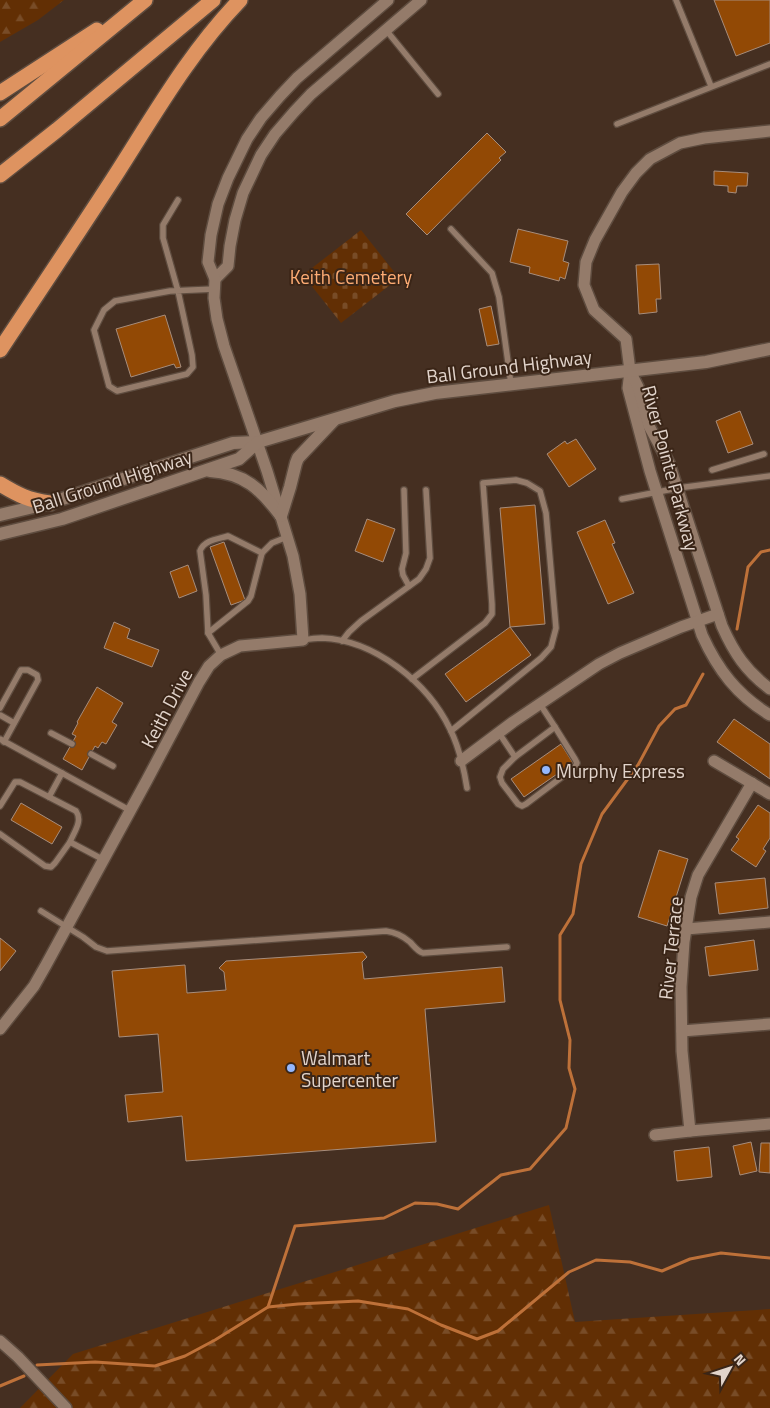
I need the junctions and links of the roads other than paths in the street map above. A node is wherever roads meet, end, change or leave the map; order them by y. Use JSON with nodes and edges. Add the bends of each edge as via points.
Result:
{"nodes":[{"id":1,"x":144,"y":0,"type":"edge"},
{"id":2,"x":213,"y":0,"type":"edge"},
{"id":3,"x":240,"y":0,"type":"edge"},
{"id":4,"x":388,"y":0,"type":"edge"},
{"id":5,"x":421,"y":0,"type":"edge"},
{"id":6,"x":676,"y":0,"type":"edge"},
{"id":7,"x":386,"y":30,"type":"junction"},
{"id":8,"x":770,"y":64,"type":"edge"},
{"id":9,"x":711,"y":86,"type":"junction"},
{"id":10,"x":0,"y":93,"type":"edge"},
{"id":11,"x":438,"y":94,"type":"dead end"},
{"id":12,"x":0,"y":120,"type":"edge"},
{"id":13,"x":617,"y":124,"type":"dead end"},
{"id":14,"x":770,"y":131,"type":"edge"},
{"id":15,"x":0,"y":175,"type":"edge"},
{"id":16,"x":178,"y":200,"type":"dead end"},
{"id":17,"x":451,"y":230,"type":"dead end"},
{"id":18,"x":215,"y":284,"type":"junction"},
{"id":19,"x":178,"y":291,"type":"junction"},
{"id":20,"x":770,"y":349,"type":"edge"},
{"id":21,"x":0,"y":350,"type":"edge"},
{"id":22,"x":630,"y":371,"type":"junction"},
{"id":23,"x":511,"y":384,"type":"junction"},
{"id":24,"x":334,"y":420,"type":"junction"},
{"id":25,"x":258,"y":442,"type":"junction"},
{"id":26,"x":764,"y":454,"type":"dead end"},
{"id":27,"x":712,"y":470,"type":"dead end"},
{"id":28,"x":205,"y":471,"type":"junction"},
{"id":29,"x":770,"y":476,"type":"edge"},
{"id":30,"x":0,"y":484,"type":"edge"},
{"id":31,"x":678,"y":488,"type":"junction"},
{"id":32,"x":404,"y":490,"type":"dead end"},
{"id":33,"x":426,"y":490,"type":"dead end"},
{"id":34,"x":657,"y":492,"type":"junction"},
{"id":35,"x":622,"y":499,"type":"dead end"},
{"id":36,"x":50,"y":502,"type":"junction"},
{"id":37,"x":0,"y":515,"type":"edge"},
{"id":38,"x":281,"y":516,"type":"junction"},
{"id":39,"x":0,"y":534,"type":"edge"},
{"id":40,"x":287,"y":537,"type":"junction"},
{"id":41,"x":262,"y":553,"type":"junction"},
{"id":42,"x":409,"y":586,"type":"junction"},
{"id":43,"x":718,"y":614,"type":"junction"},
{"id":44,"x":697,"y":621,"type":"junction"},
{"id":45,"x":208,"y":633,"type":"junction"},
{"id":46,"x":303,"y":640,"type":"junction"},
{"id":47,"x":342,"y":641,"type":"junction"},
{"id":48,"x":221,"y":655,"type":"junction"},
{"id":49,"x":412,"y":678,"type":"junction"},
{"id":50,"x":770,"y":689,"type":"edge"},
{"id":51,"x":540,"y":704,"type":"junction"},
{"id":52,"x":0,"y":708,"type":"edge"},
{"id":53,"x":0,"y":715,"type":"edge"},
{"id":54,"x":770,"y":715,"type":"edge"},
{"id":55,"x":14,"y":723,"type":"junction"},
{"id":56,"x":555,"y":727,"type":"junction"},
{"id":57,"x":451,"y":731,"type":"junction"},
{"id":58,"x":51,"y":733,"type":"dead end"},
{"id":59,"x":499,"y":733,"type":"junction"},
{"id":60,"x":2,"y":740,"type":"edge"},
{"id":61,"x":72,"y":744,"type":"dead end"},
{"id":62,"x":91,"y":754,"type":"dead end"},
{"id":63,"x":515,"y":757,"type":"junction"},
{"id":64,"x":461,"y":761,"type":"junction"},
{"id":65,"x":714,"y":761,"type":"dead end"},
{"id":66,"x":114,"y":766,"type":"dead end"},
{"id":67,"x":62,"y":773,"type":"junction"},
{"id":68,"x":752,"y":783,"type":"junction"},
{"id":69,"x":467,"y":788,"type":"dead end"},
{"id":70,"x":770,"y":794,"type":"edge"},
{"id":71,"x":49,"y":797,"type":"junction"},
{"id":72,"x":0,"y":806,"type":"edge"},
{"id":73,"x":131,"y":811,"type":"junction"},
{"id":74,"x":0,"y":834,"type":"edge"},
{"id":75,"x":70,"y":842,"type":"junction"},
{"id":76,"x":104,"y":860,"type":"junction"},
{"id":77,"x":41,"y":911,"type":"dead end"},
{"id":78,"x":770,"y":922,"type":"edge"},
{"id":79,"x":67,"y":927,"type":"junction"},
{"id":80,"x":686,"y":929,"type":"junction"},
{"id":81,"x":507,"y":947,"type":"dead end"},
{"id":82,"x":770,"y":1024,"type":"edge"},
{"id":83,"x":0,"y":1028,"type":"edge"},
{"id":84,"x":682,"y":1031,"type":"junction"},
{"id":85,"x":770,"y":1124,"type":"edge"},
{"id":86,"x":690,"y":1130,"type":"junction"},
{"id":87,"x":655,"y":1135,"type":"dead end"},
{"id":88,"x":0,"y":1340,"type":"edge"},
{"id":89,"x":66,"y":1408,"type":"edge"}],
"edges":[{"from":1,"to":10,"type":"highway"},
{"from":1,"to":12,"type":"highway"},
{"from":2,"to":15,"type":"highway"},
{"from":3,"to":21,"type":"highway","via":[[183,68]]},
{"from":4,"to":18,"type":"street","via":[[289,87],[247,139],[228,178],[214,220],[208,262]]},
{"from":5,"to":7,"type":"street"},
{"from":6,"to":9,"type":"lane"},
{"from":7,"to":11,"type":"lane"},
{"from":7,"to":18,"type":"street","via":[[311,94],[275,134],[243,192],[228,266]]},
{"from":8,"to":9,"type":"lane"},
{"from":9,"to":13,"type":"lane"},
{"from":14,"to":22,"type":"street","via":[[680,143],[650,159],[622,192],[595,240],[586,262],[584,284],[594,310],[626,334]]},
{"from":16,"to":19,"type":"lane","via":[[163,225],[163,238]]},
{"from":17,"to":23,"type":"lane","via":[[492,273],[499,297]]},
{"from":18,"to":19,"type":"lane"},
{"from":18,"to":25,"type":"street","via":[[218,326]]},
{"from":19,"to":19,"type":"lane","via":[[115,301],[104,310],[94,330],[109,386],[117,391],[187,374],[193,367]]},
{"from":20,"to":22,"type":"main road","name":"Ball Ground Highway","via":[[706,362]]},
{"from":22,"to":23,"type":"main road","name":"Ball Ground Highway"},
{"from":22,"to":31,"type":"street","name":"River Pointe Parkway","via":[[649,426]]},
{"from":22,"to":34,"type":"street","name":"River Pointe Parkway","via":[[628,388]]},
{"from":23,"to":24,"type":"main road","name":"Ball Ground Highway","via":[[435,393]]},
{"from":24,"to":25,"type":"main road","name":"Ball Ground Highway"},
{"from":24,"to":38,"type":"main road","via":[[298,458]]},
{"from":25,"to":28,"type":"main road","name":"Ball Ground Highway","via":[[239,459]]},
{"from":25,"to":36,"type":"main road","name":"Ball Ground Highway","via":[[233,443]]},
{"from":25,"to":38,"type":"street"},
{"from":26,"to":27,"type":"lane"},
{"from":28,"to":38,"type":"main road","via":[[233,474],[248,482]]},
{"from":28,"to":39,"type":"main road","name":"Ball Ground Highway","via":[[62,519]]},
{"from":29,"to":31,"type":"lane"},
{"from":30,"to":36,"type":"highway","via":[[17,495]]},
{"from":31,"to":34,"type":"lane"},
{"from":31,"to":43,"type":"street","name":"River Pointe Parkway"},
{"from":32,"to":42,"type":"lane","via":[[406,553],[402,569]]},
{"from":33,"to":42,"type":"lane","via":[[430,558],[423,574]]},
{"from":34,"to":35,"type":"lane"},
{"from":34,"to":44,"type":"street","name":"River Pointe Parkway"},
{"from":36,"to":37,"type":"main road","name":"Ball Ground Highway"},
{"from":38,"to":40,"type":"street"},
{"from":40,"to":41,"type":"lane","via":[[272,543]]},
{"from":40,"to":46,"type":"street","via":[[300,594]]},
{"from":41,"to":45,"type":"lane","via":[[248,601]]},
{"from":41,"to":45,"type":"lane","via":[[228,536],[202,546]]},
{"from":42,"to":47,"type":"lane","via":[[361,621]]},
{"from":43,"to":44,"type":"street"},
{"from":43,"to":50,"type":"street","name":"River Pointe Parkway","via":[[740,661]]},
{"from":44,"to":51,"type":"street","via":[[613,656]]},
{"from":44,"to":54,"type":"street","name":"River Pointe Parkway","via":[[722,673],[750,702]]},
{"from":45,"to":48,"type":"lane"},
{"from":46,"to":47,"type":"lane"},
{"from":46,"to":48,"type":"street","name":"Keith Drive","via":[[240,646]]},
{"from":47,"to":49,"type":"lane","via":[[376,654]]},
{"from":48,"to":73,"type":"street","name":"Keith Drive","via":[[199,682]]},
{"from":49,"to":57,"type":"lane","via":[[438,709]]},
{"from":49,"to":57,"type":"lane","via":[[485,623],[492,614],[483,483],[516,480],[540,491],[546,513],[556,628],[551,647]]},
{"from":51,"to":56,"type":"lane"},
{"from":51,"to":59,"type":"street"},
{"from":52,"to":55,"type":"lane","via":[[21,670],[37,675],[38,680]]},
{"from":53,"to":55,"type":"lane"},
{"from":55,"to":60,"type":"lane"},
{"from":56,"to":63,"type":"lane"},
{"from":56,"to":63,"type":"lane","via":[[577,763],[522,806],[500,777]]},
{"from":57,"to":64,"type":"lane"},
{"from":58,"to":61,"type":"lane"},
{"from":59,"to":63,"type":"lane"},
{"from":59,"to":64,"type":"street"},
{"from":60,"to":67,"type":"lane"},
{"from":62,"to":66,"type":"lane"},
{"from":64,"to":69,"type":"lane"},
{"from":65,"to":68,"type":"street"},
{"from":67,"to":71,"type":"lane"},
{"from":67,"to":73,"type":"lane"},
{"from":68,"to":70,"type":"street"},
{"from":68,"to":80,"type":"street","name":"River Terrace","via":[[698,875]]},
{"from":71,"to":72,"type":"lane","via":[[15,782]]},
{"from":71,"to":75,"type":"lane","via":[[76,811],[79,816]]},
{"from":73,"to":76,"type":"street","name":"Keith Drive"},
{"from":74,"to":75,"type":"lane","via":[[51,867]]},
{"from":75,"to":76,"type":"lane"},
{"from":76,"to":79,"type":"street","name":"Keith Drive"},
{"from":77,"to":79,"type":"lane"},
{"from":78,"to":80,"type":"street"},
{"from":79,"to":81,"type":"lane","via":[[107,951],[386,931],[406,938],[423,953]]},
{"from":79,"to":83,"type":"street","name":"Keith Drive","via":[[34,986]]},
{"from":80,"to":84,"type":"street","name":"River Terrace","via":[[681,987]]},
{"from":82,"to":84,"type":"street"},
{"from":84,"to":86,"type":"street","name":"River Terrace"},
{"from":85,"to":86,"type":"street"},
{"from":86,"to":87,"type":"street"},
{"from":88,"to":89,"type":"street"}]}
